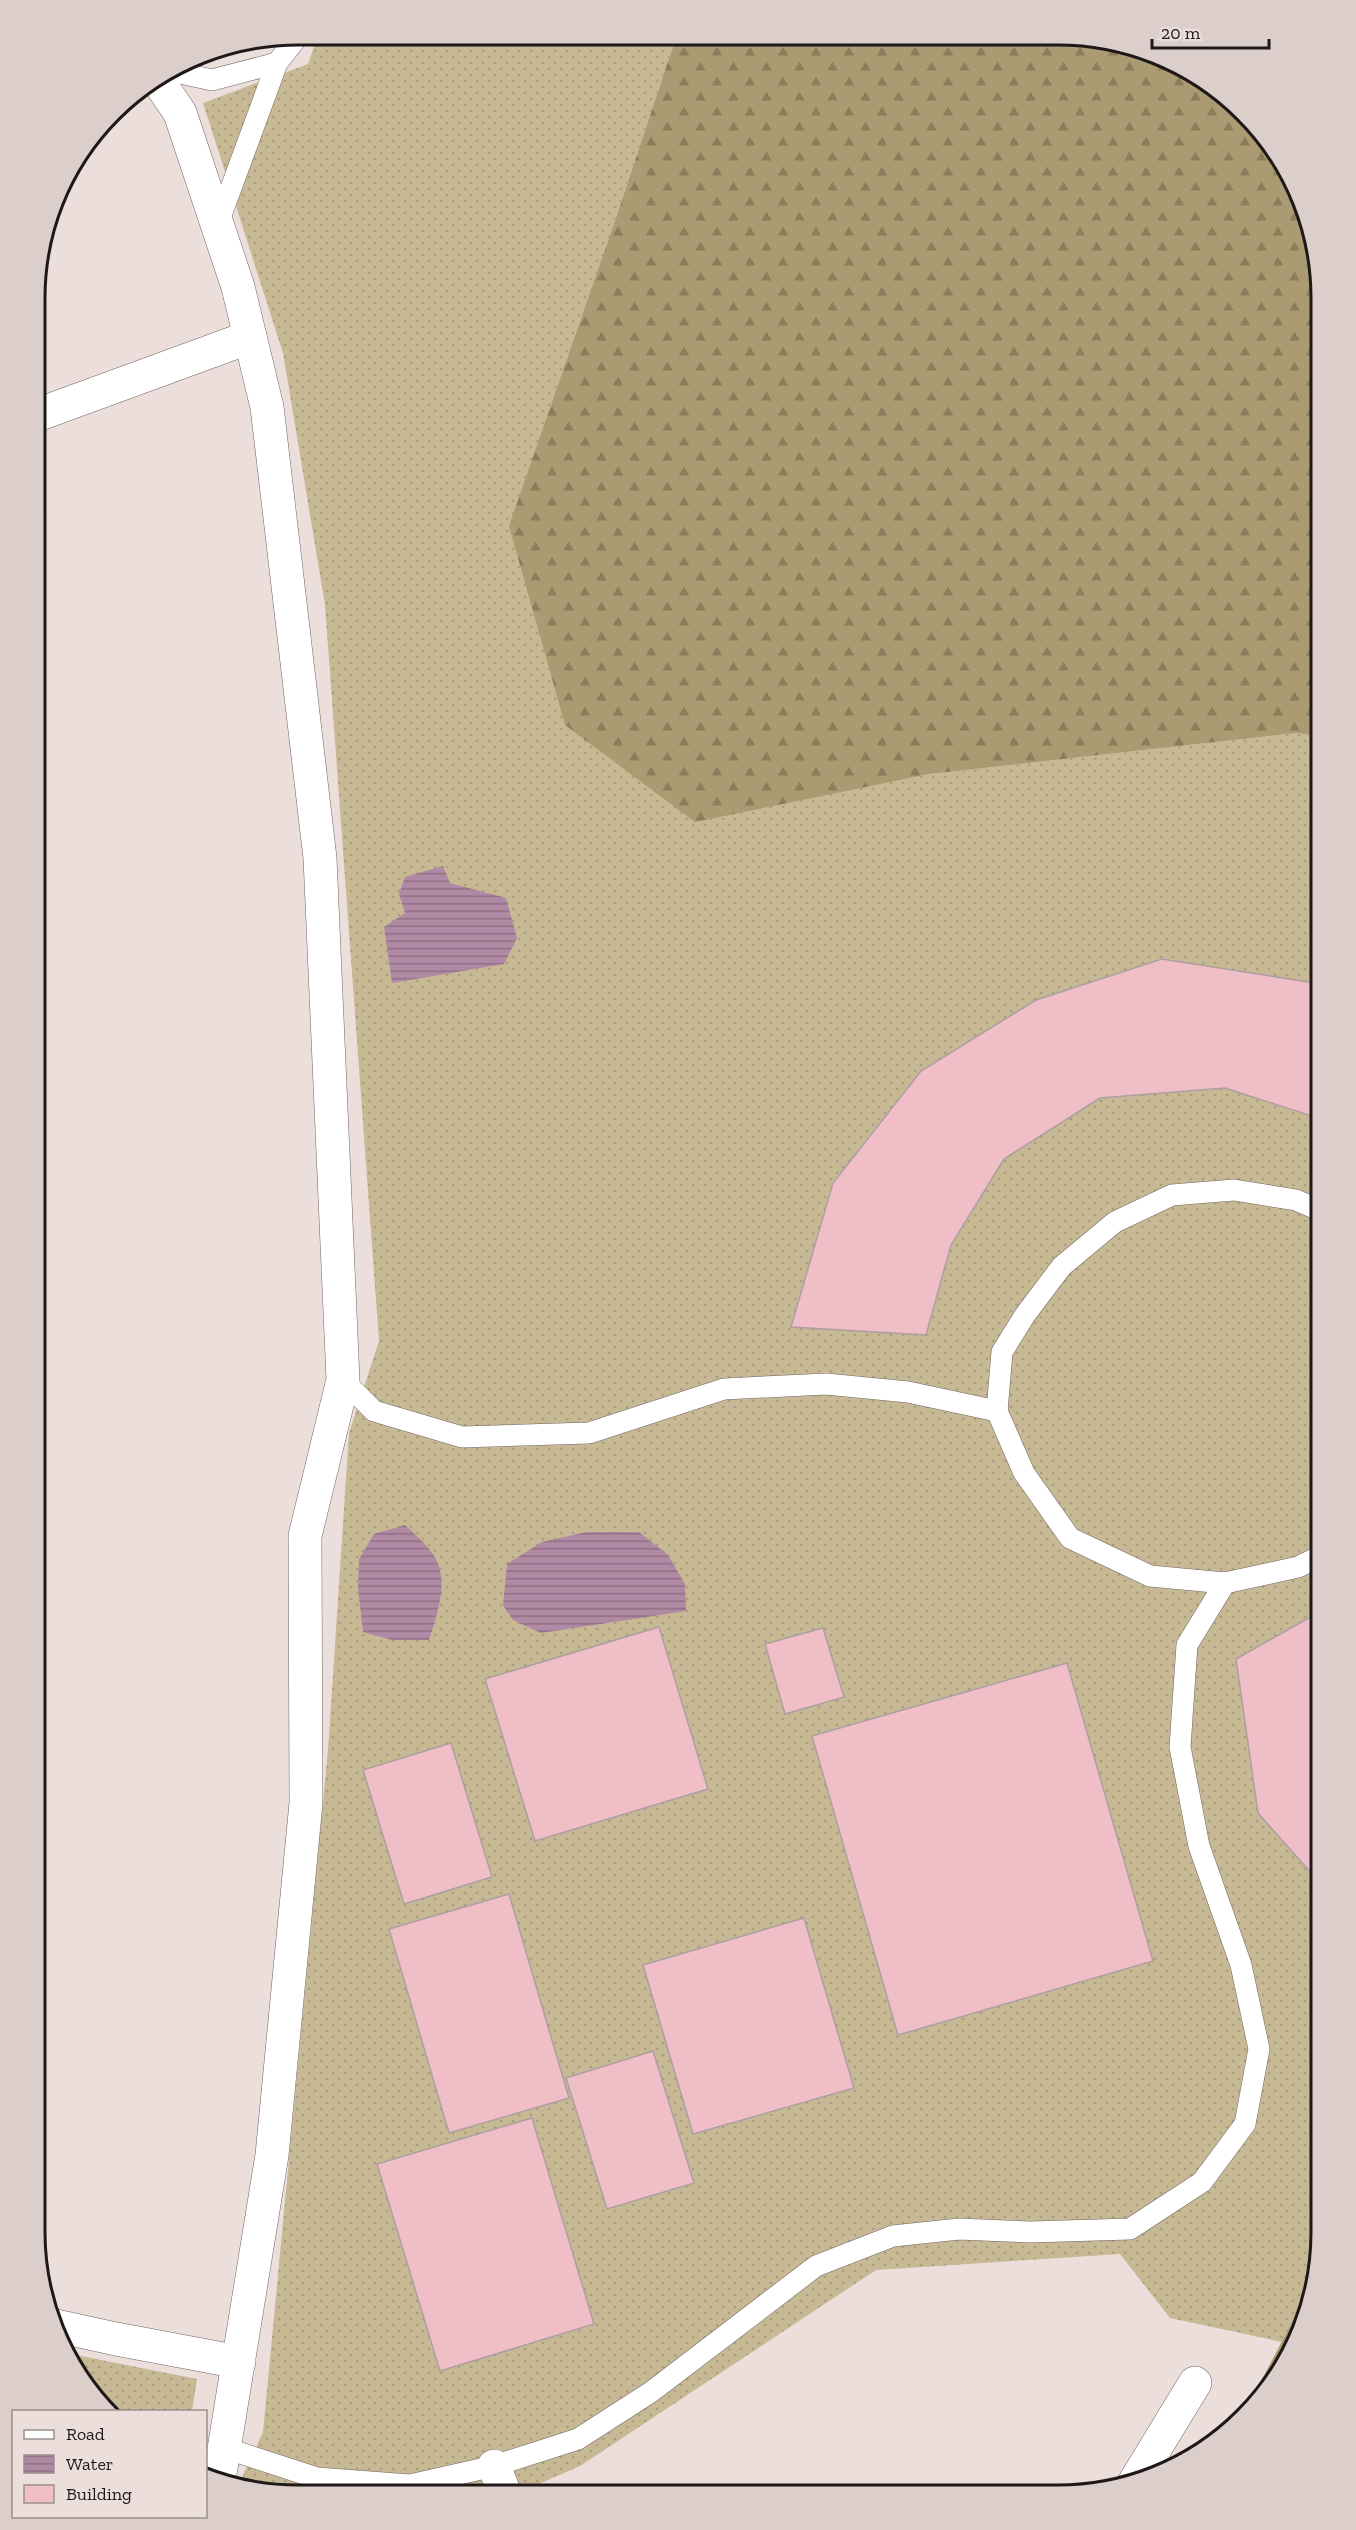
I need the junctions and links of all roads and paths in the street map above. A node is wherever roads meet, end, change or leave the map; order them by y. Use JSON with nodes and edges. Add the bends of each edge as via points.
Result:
{"nodes":[{"id":1,"x":291,"y":45,"type":"edge"},
{"id":2,"x":278,"y":63,"type":"junction"},
{"id":3,"x":182,"y":73,"type":"edge"},
{"id":4,"x":161,"y":86,"type":"edge"},
{"id":5,"x":217,"y":226,"type":"junction"},
{"id":6,"x":250,"y":337,"type":"junction"},
{"id":7,"x":45,"y":412,"type":"edge"},
{"id":8,"x":1311,"y":1207,"type":"edge"},
{"id":9,"x":343,"y":1380,"type":"junction"},
{"id":10,"x":997,"y":1411,"type":"junction"},
{"id":11,"x":1311,"y":1561,"type":"edge"},
{"id":12,"x":1225,"y":1583,"type":"junction"},
{"id":13,"x":63,"y":2328,"type":"edge"},
{"id":14,"x":238,"y":2362,"type":"junction"},
{"id":15,"x":1195,"y":2384,"type":"dead end"},
{"id":16,"x":225,"y":2448,"type":"junction"},
{"id":17,"x":1141,"y":2471,"type":"edge"},
{"id":18,"x":220,"y":2473,"type":"edge"},
{"id":19,"x":500,"y":2480,"type":"edge"}],
"edges":[{"from":1,"to":2,"type":"lane"},
{"from":2,"to":3,"type":"lane","via":[[212,80]]},
{"from":2,"to":5,"type":"lane"},
{"from":4,"to":5,"type":"street","via":[[180,113]]},
{"from":5,"to":6,"type":"street"},
{"from":6,"to":7,"type":"street"},
{"from":6,"to":9,"type":"street","via":[[267,407],[320,858]]},
{"from":8,"to":10,"type":"lane","via":[[1296,1200],[1234,1190],[1172,1195],[1115,1222],[1062,1266],[1002,1352]]},
{"from":9,"to":10,"type":"lane","via":[[374,1411],[462,1437],[589,1433],[724,1389],[826,1384],[908,1392]]},
{"from":9,"to":14,"type":"street","via":[[305,1536],[306,1803],[272,2155]]},
{"from":10,"to":12,"type":"lane","via":[[1024,1473],[1070,1538],[1150,1576]]},
{"from":11,"to":12,"type":"lane"},
{"from":12,"to":19,"type":"lane","via":[[1187,1645],[1180,1747],[1199,1846],[1241,1965],[1259,2049],[1245,2124],[1202,2182],[1130,2229],[959,2229],[893,2235],[816,2266],[651,2392],[578,2439]]},
{"from":13,"to":14,"type":"street"},
{"from":14,"to":16,"type":"street"},
{"from":15,"to":17,"type":"street"},
{"from":16,"to":18,"type":"street"},
{"from":16,"to":19,"type":"lane","via":[[317,2478],[410,2485]]}]}
